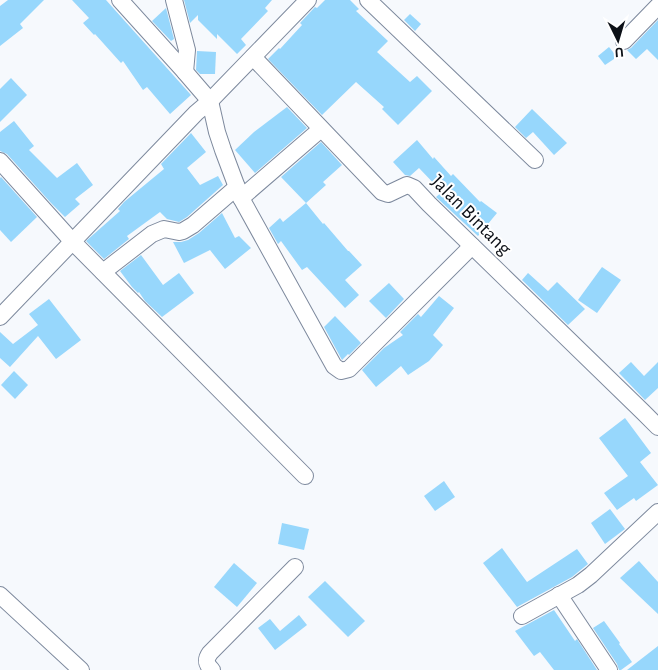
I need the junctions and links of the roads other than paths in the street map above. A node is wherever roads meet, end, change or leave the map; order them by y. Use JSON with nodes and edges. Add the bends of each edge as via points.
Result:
{"nodes":[{"id":1,"x":120,"y":0,"type":"edge"},
{"id":2,"x":174,"y":0,"type":"edge"},
{"id":3,"x":308,"y":0,"type":"edge"},
{"id":4,"x":368,"y":0,"type":"edge"},
{"id":5,"x":658,"y":6,"type":"edge"},
{"id":6,"x":624,"y":41,"type":"dead end"},
{"id":7,"x":253,"y":57,"type":"junction"},
{"id":8,"x":185,"y":72,"type":"junction"},
{"id":9,"x":210,"y":101,"type":"junction"},
{"id":10,"x":321,"y":129,"type":"junction"},
{"id":11,"x":535,"y":160,"type":"dead end"},
{"id":12,"x":0,"y":161,"type":"edge"},
{"id":13,"x":239,"y":192,"type":"junction"},
{"id":14,"x":72,"y":242,"type":"junction"},
{"id":15,"x":472,"y":246,"type":"junction"},
{"id":16,"x":103,"y":272,"type":"junction"},
{"id":17,"x":0,"y":317,"type":"edge"},
{"id":18,"x":658,"y":427,"type":"edge"},
{"id":19,"x":305,"y":476,"type":"dead end"},
{"id":20,"x":658,"y":512,"type":"edge"},
{"id":21,"x":295,"y":567,"type":"dead end"},
{"id":22,"x":0,"y":595,"type":"edge"},
{"id":23,"x":559,"y":595,"type":"junction"},
{"id":24,"x":522,"y":616,"type":"dead end"},
{"id":25,"x":81,"y":670,"type":"edge"},
{"id":26,"x":212,"y":670,"type":"edge"},
{"id":27,"x":609,"y":670,"type":"edge"}],
"edges":[{"from":1,"to":8,"type":"street"},
{"from":2,"to":8,"type":"street","via":[[188,50]]},
{"from":3,"to":7,"type":"street"},
{"from":4,"to":11,"type":"street"},
{"from":5,"to":6,"type":"street"},
{"from":7,"to":9,"type":"street"},
{"from":7,"to":10,"type":"street","name":"Jalan Bintang"},
{"from":8,"to":9,"type":"street"},
{"from":9,"to":13,"type":"street","via":[[217,132]]},
{"from":9,"to":14,"type":"street"},
{"from":10,"to":13,"type":"street"},
{"from":10,"to":15,"type":"street","name":"Jalan Bintang","via":[[382,192],[388,194],[403,186],[411,186]]},
{"from":12,"to":14,"type":"street"},
{"from":13,"to":15,"type":"street","via":[[334,366],[341,371],[349,369]]},
{"from":13,"to":16,"type":"street","via":[[183,231],[164,229],[152,234]]},
{"from":14,"to":16,"type":"street"},
{"from":14,"to":17,"type":"street"},
{"from":15,"to":18,"type":"street","name":"Jalan Bintang"},
{"from":16,"to":19,"type":"street"},
{"from":20,"to":23,"type":"street","via":[[591,575]]},
{"from":21,"to":26,"type":"street","via":[[210,653],[206,662]]},
{"from":22,"to":25,"type":"street"},
{"from":23,"to":24,"type":"street"},
{"from":23,"to":27,"type":"street"}]}
